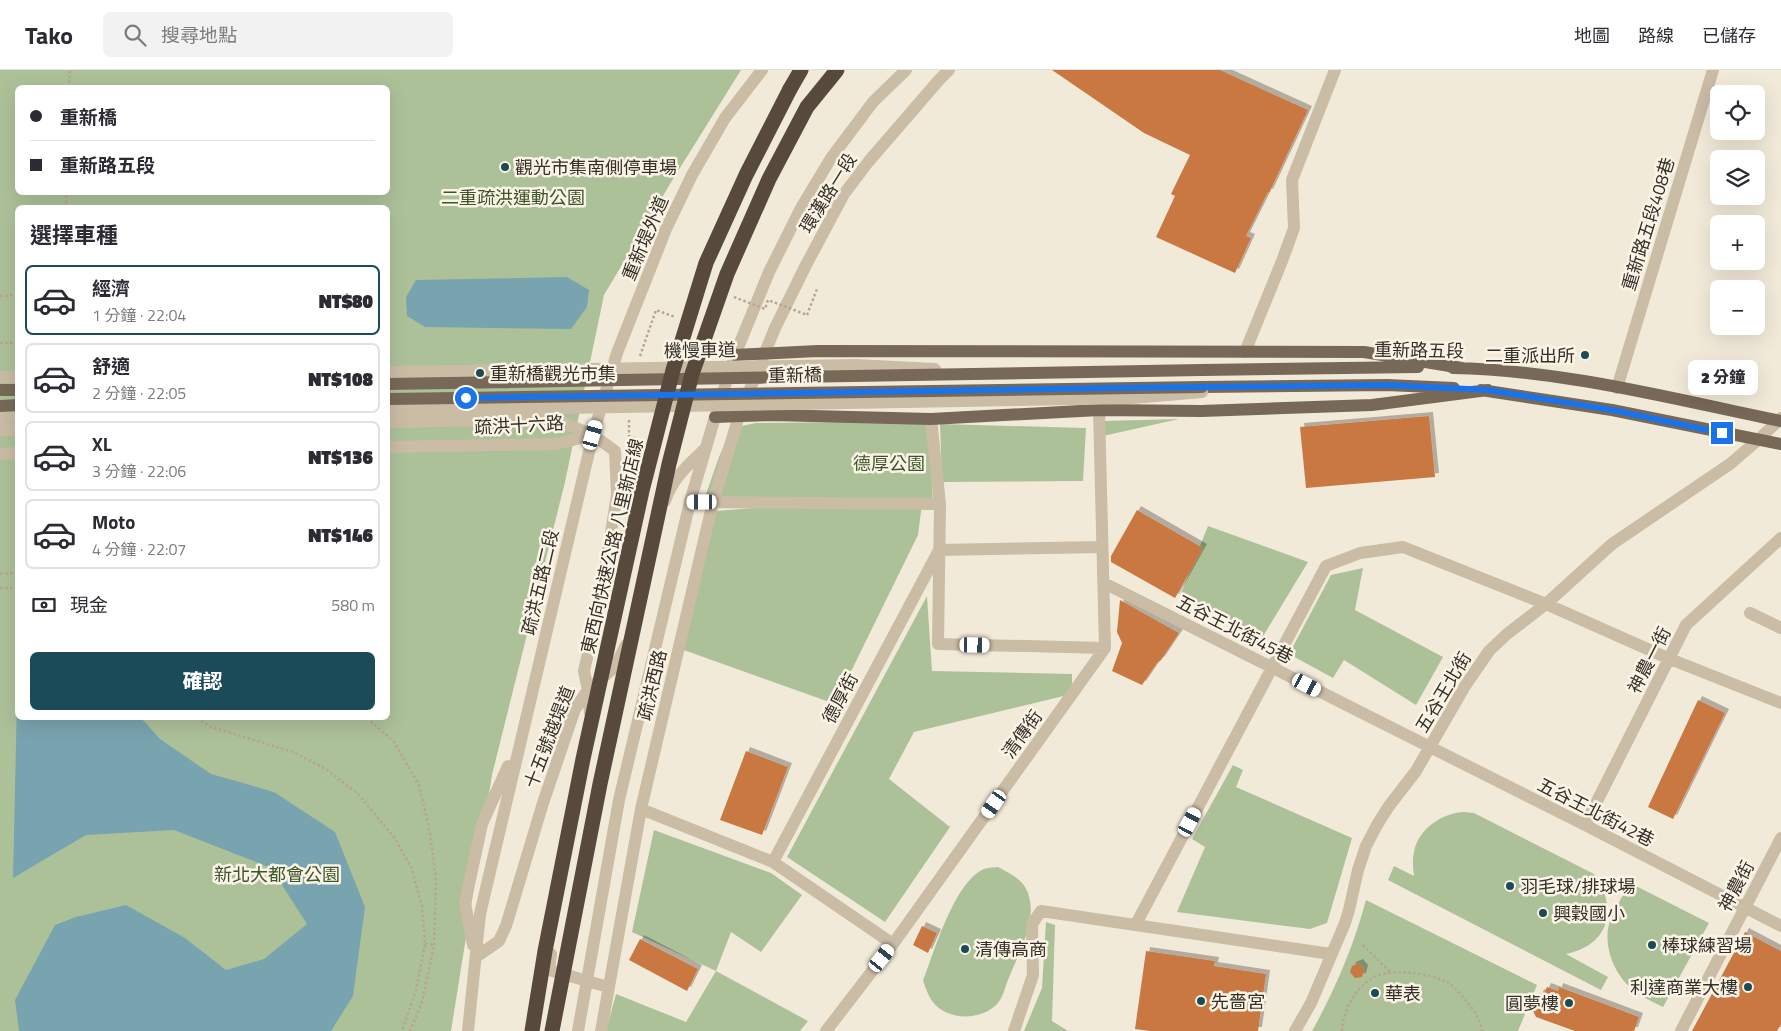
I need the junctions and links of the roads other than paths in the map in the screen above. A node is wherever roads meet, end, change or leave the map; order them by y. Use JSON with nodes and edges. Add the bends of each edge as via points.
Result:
{"nodes":[{"id":1,"x":762,"y":70,"type":"edge"},
{"id":2,"x":801,"y":70,"type":"edge"},
{"id":3,"x":837,"y":70,"type":"edge"},
{"id":4,"x":906,"y":70,"type":"edge"},
{"id":5,"x":949,"y":70,"type":"edge"},
{"id":6,"x":1335,"y":70,"type":"edge"},
{"id":7,"x":1713,"y":70,"type":"edge"},
{"id":8,"x":1245,"y":352,"type":"junction"},
{"id":9,"x":764,"y":354,"type":"junction"},
{"id":10,"x":735,"y":355,"type":"junction"},
{"id":11,"x":1462,"y":368,"type":"junction"},
{"id":12,"x":1202,"y":370,"type":"joint"},
{"id":13,"x":390,"y":372,"type":"edge"},
{"id":14,"x":1014,"y":373,"type":"junction"},
{"id":15,"x":0,"y":377,"type":"edge"},
{"id":16,"x":15,"y":377,"type":"edge"},
{"id":17,"x":390,"y":384,"type":"edge"},
{"id":18,"x":1617,"y":388,"type":"junction"},
{"id":19,"x":1202,"y":389,"type":"junction"},
{"id":20,"x":0,"y":390,"type":"edge"},
{"id":21,"x":15,"y":390,"type":"edge"},
{"id":22,"x":1488,"y":390,"type":"junction"},
{"id":23,"x":390,"y":400,"type":"edge"},
{"id":24,"x":15,"y":405,"type":"edge"},
{"id":25,"x":0,"y":406,"type":"edge"},
{"id":26,"x":1099,"y":410,"type":"junction"},
{"id":27,"x":390,"y":411,"type":"edge"},
{"id":28,"x":739,"y":416,"type":"junction"},
{"id":29,"x":15,"y":417,"type":"edge"},
{"id":30,"x":715,"y":417,"type":"junction"},
{"id":31,"x":0,"y":418,"type":"edge"},
{"id":32,"x":931,"y":419,"type":"junction"},
{"id":33,"x":1780,"y":419,"type":"edge"},
{"id":34,"x":390,"y":422,"type":"edge"},
{"id":35,"x":0,"y":430,"type":"edge"},
{"id":36,"x":15,"y":430,"type":"edge"},
{"id":37,"x":593,"y":435,"type":"junction"},
{"id":38,"x":1758,"y":440,"type":"junction"},
{"id":39,"x":1781,"y":444,"type":"edge"},
{"id":40,"x":390,"y":447,"type":"edge"},
{"id":41,"x":705,"y":449,"type":"junction"},
{"id":42,"x":15,"y":453,"type":"edge"},
{"id":43,"x":0,"y":454,"type":"edge"},
{"id":44,"x":690,"y":502,"type":"junction"},
{"id":45,"x":713,"y":502,"type":"junction"},
{"id":46,"x":940,"y":504,"type":"junction"},
{"id":47,"x":1781,"y":538,"type":"edge"},
{"id":48,"x":1102,"y":547,"type":"junction"},
{"id":49,"x":939,"y":550,"type":"junction"},
{"id":50,"x":1104,"y":583,"type":"junction"},
{"id":51,"x":1546,"y":604,"type":"junction"},
{"id":52,"x":1750,"y":613,"type":"dead end"},
{"id":53,"x":1781,"y":628,"type":"edge"},
{"id":54,"x":1105,"y":648,"type":"junction"},
{"id":55,"x":1670,"y":659,"type":"junction"},
{"id":56,"x":1272,"y":668,"type":"junction"},
{"id":57,"x":588,"y":690,"type":"junction"},
{"id":58,"x":1781,"y":703,"type":"edge"},
{"id":59,"x":520,"y":737,"type":"junction"},
{"id":60,"x":1430,"y":747,"type":"junction"},
{"id":61,"x":641,"y":809,"type":"junction"},
{"id":62,"x":1585,"y":825,"type":"junction"},
{"id":63,"x":1781,"y":838,"type":"edge"},
{"id":64,"x":773,"y":862,"type":"junction"},
{"id":65,"x":1746,"y":908,"type":"junction"},
{"id":66,"x":1136,"y":924,"type":"junction"},
{"id":67,"x":1781,"y":926,"type":"edge"},
{"id":68,"x":893,"y":944,"type":"junction"},
{"id":69,"x":1331,"y":954,"type":"junction"},
{"id":70,"x":476,"y":957,"type":"junction"},
{"id":71,"x":586,"y":981,"type":"junction"},
{"id":72,"x":608,"y":987,"type":"junction"},
{"id":73,"x":468,"y":1031,"type":"edge"},
{"id":74,"x":532,"y":1031,"type":"edge"},
{"id":75,"x":552,"y":1031,"type":"edge"},
{"id":76,"x":578,"y":1031,"type":"edge"},
{"id":77,"x":601,"y":1031,"type":"edge"},
{"id":78,"x":826,"y":1031,"type":"edge"},
{"id":79,"x":1014,"y":1031,"type":"edge"},
{"id":80,"x":1295,"y":1031,"type":"edge"},
{"id":81,"x":1681,"y":1031,"type":"edge"}],
"edges":[{"from":1,"to":37,"type":"street","name":"重新堤外道","via":[[725,118],[692,175],[666,230],[617,353]]},
{"from":2,"to":74,"type":"highway","name":"東西向快速公路 八里新店線","bridge":true,"via":[[746,175],[706,263],[673,370],[642,491],[583,759]]},
{"from":3,"to":75,"type":"highway","bridge":true,"via":[[807,107],[769,179],[727,274],[692,374],[669,464],[602,775]]},
{"from":4,"to":10,"type":"street","name":"環漢路一段","via":[[873,102],[831,158],[769,272]]},
{"from":5,"to":9,"type":"street","name":"環漢路一段","via":[[844,194],[806,264]]},
{"from":6,"to":8,"type":"street","via":[[1292,180],[1294,228]]},
{"from":7,"to":18,"type":"street","name":"重新路五段408巷"},
{"from":8,"to":9,"type":"main road","via":[[818,351]]},
{"from":8,"to":11,"type":"main road","via":[[1364,352]]},
{"from":9,"to":10,"type":"main road"},
{"from":9,"to":28,"type":"street","name":"疏洪西路"},
{"from":10,"to":30,"type":"street","name":"疏洪西路"},
{"from":11,"to":12,"type":"main road","name":"重新路五段"},
{"from":11,"to":18,"type":"main road","name":"重新路五段","via":[[1504,370]]},
{"from":12,"to":14,"type":"main road","name":"重新橋","bridge":true},
{"from":13,"to":14,"type":"street","name":"機慢車道","bridge":true,"via":[[856,366]]},
{"from":14,"to":17,"type":"main road","name":"重新橋","bridge":true},
{"from":15,"to":16,"type":"street"},
{"from":18,"to":33,"type":"main road","name":"重新路五段"},
{"from":19,"to":22,"type":"main road","name":"重新路五段","via":[[1387,385]]},
{"from":19,"to":23,"type":"main road","name":"重新橋","bridge":true},
{"from":19,"to":27,"type":"street","bridge":true,"via":[[1133,398]]},
{"from":20,"to":21,"type":"main road"},
{"from":22,"to":26,"type":"main road","via":[[1372,405],[1201,411]]},
{"from":22,"to":38,"type":"main road","name":"重新路五段","via":[[1612,410]]},
{"from":24,"to":25,"type":"main road"},
{"from":26,"to":32,"type":"main road"},
{"from":26,"to":48,"type":"street"},
{"from":28,"to":30,"type":"main road"},
{"from":28,"to":32,"type":"main road"},
{"from":28,"to":45,"type":"street","name":"疏洪西路"},
{"from":29,"to":31,"type":"street"},
{"from":30,"to":41,"type":"street","name":"疏洪西路"},
{"from":32,"to":46,"type":"street"},
{"from":33,"to":38,"type":"street","name":"五谷王北街"},
{"from":34,"to":37,"type":"street","name":"疏洪十六路","via":[[554,418]]},
{"from":35,"to":36,"type":"street"},
{"from":37,"to":40,"type":"street","name":"疏洪十六路","via":[[556,444]]},
{"from":37,"to":57,"type":"street","name":"十五號越堤道","via":[[615,451],[617,495],[600,600],[584,671]]},
{"from":37,"to":59,"type":"street","name":"疏洪五路二段"},
{"from":38,"to":39,"type":"main road","name":"重新路五段"},
{"from":38,"to":51,"type":"street","name":"五谷王北街","via":[[1730,464],[1612,544]]},
{"from":41,"to":44,"type":"street","name":"疏洪西路"},
{"from":41,"to":57,"type":"street","via":[[683,469],[666,496],[624,650],[615,666]]},
{"from":42,"to":43,"type":"street"},
{"from":44,"to":45,"type":"street"},
{"from":44,"to":71,"type":"street","name":"疏洪西路","via":[[619,800]]},
{"from":45,"to":46,"type":"street"},
{"from":45,"to":61,"type":"street","name":"疏洪西路"},
{"from":46,"to":49,"type":"street"},
{"from":47,"to":55,"type":"street","name":"神農一街","via":[[1686,626]]},
{"from":48,"to":49,"type":"street"},
{"from":48,"to":50,"type":"street"},
{"from":49,"to":54,"type":"street","via":[[938,644]]},
{"from":49,"to":64,"type":"street","name":"德厚街"},
{"from":50,"to":54,"type":"street"},
{"from":50,"to":56,"type":"street","name":"五谷王北街45巷"},
{"from":51,"to":55,"type":"street"},
{"from":51,"to":56,"type":"street","via":[[1403,547],[1360,553],[1326,566]]},
{"from":51,"to":60,"type":"street","name":"五谷王北街","via":[[1507,634],[1483,660]]},
{"from":52,"to":53,"type":"street"},
{"from":54,"to":68,"type":"street","name":"清傳街"},
{"from":55,"to":58,"type":"street"},
{"from":55,"to":62,"type":"street","name":"神農一街"},
{"from":56,"to":60,"type":"street","name":"五谷王北街45巷"},
{"from":56,"to":66,"type":"street"},
{"from":57,"to":70,"type":"street","name":"十五號越堤道","via":[[575,709],[506,926],[499,941]]},
{"from":57,"to":71,"type":"street","via":[[591,725],[548,970]]},
{"from":59,"to":70,"type":"street","name":"疏洪五路二段","via":[[480,914]]},
{"from":59,"to":70,"type":"street","name":"疏洪五路二段","via":[[482,824],[465,903]]},
{"from":60,"to":62,"type":"street","name":"五谷王北街42巷"},
{"from":60,"to":69,"type":"street","name":"五谷王北街","via":[[1366,846],[1349,910]]},
{"from":61,"to":64,"type":"street"},
{"from":61,"to":72,"type":"street","name":"疏洪西路"},
{"from":62,"to":65,"type":"street","name":"五谷王北街42巷"},
{"from":63,"to":65,"type":"street","name":"神農街"},
{"from":64,"to":68,"type":"street"},
{"from":65,"to":67,"type":"street","name":"五谷王北街42巷"},
{"from":65,"to":81,"type":"street","name":"神農街"},
{"from":66,"to":69,"type":"street"},
{"from":66,"to":79,"type":"street","via":[[1041,911],[1032,924],[1033,975]]},
{"from":68,"to":78,"type":"street","name":"清傳街"},
{"from":69,"to":80,"type":"street","name":"五谷王北街","via":[[1311,1003]]},
{"from":70,"to":73,"type":"street","name":"疏洪五路二段"},
{"from":71,"to":72,"type":"street"},
{"from":71,"to":76,"type":"street","name":"疏洪西路"},
{"from":72,"to":77,"type":"street","name":"疏洪西路"}]}
